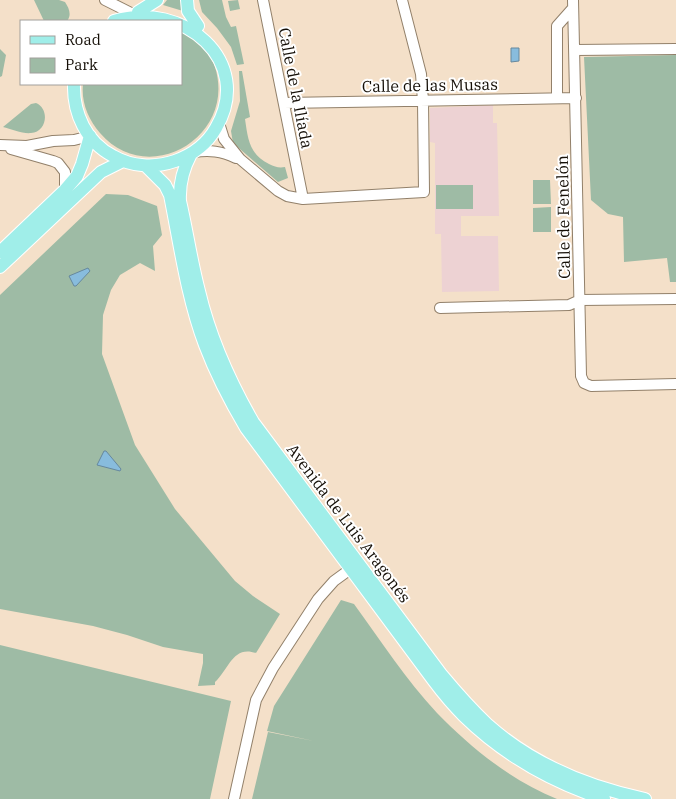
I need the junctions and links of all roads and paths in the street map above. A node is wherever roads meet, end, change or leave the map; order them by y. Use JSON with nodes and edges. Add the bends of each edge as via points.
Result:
{"nodes":[{"id":1,"x":105,"y":0,"type":"edge"},
{"id":2,"x":157,"y":0,"type":"edge"},
{"id":3,"x":187,"y":0,"type":"edge"},
{"id":4,"x":264,"y":0,"type":"edge"},
{"id":5,"x":402,"y":0,"type":"edge"},
{"id":6,"x":573,"y":4,"type":"edge"},
{"id":7,"x":136,"y":13,"type":"junction"},
{"id":8,"x":117,"y":20,"type":"edge"},
{"id":9,"x":204,"y":34,"type":"junction"},
{"id":10,"x":676,"y":49,"type":"edge"},
{"id":11,"x":575,"y":50,"type":"junction"},
{"id":12,"x":74,"y":85,"type":"edge"},
{"id":13,"x":557,"y":98,"type":"junction"},
{"id":14,"x":576,"y":98,"type":"junction"},
{"id":15,"x":423,"y":101,"type":"junction"},
{"id":16,"x":284,"y":103,"type":"junction"},
{"id":17,"x":219,"y":123,"type":"junction"},
{"id":18,"x":90,"y":136,"type":"junction"},
{"id":19,"x":0,"y":145,"type":"edge"},
{"id":20,"x":192,"y":153,"type":"junction"},
{"id":21,"x":240,"y":160,"type":"junction"},
{"id":22,"x":122,"y":161,"type":"junction"},
{"id":23,"x":146,"y":166,"type":"junction"},
{"id":24,"x":298,"y":181,"type":"junction"},
{"id":25,"x":65,"y":190,"type":"junction"},
{"id":26,"x":278,"y":191,"type":"junction"},
{"id":27,"x":303,"y":199,"type":"junction"},
{"id":28,"x":0,"y":252,"type":"edge"},
{"id":29,"x":0,"y":267,"type":"edge"},
{"id":30,"x":676,"y":299,"type":"edge"},
{"id":31,"x":580,"y":300,"type":"junction"},
{"id":32,"x":440,"y":308,"type":"dead end"},
{"id":33,"x":676,"y":384,"type":"edge"},
{"id":34,"x":354,"y":566,"type":"junction"},
{"id":35,"x":234,"y":799,"type":"edge"},
{"id":36,"x":604,"y":799,"type":"edge"},
{"id":37,"x":646,"y":799,"type":"edge"}],
"edges":[{"from":1,"to":7,"type":"street"},
{"from":2,"to":7,"type":"main road"},
{"from":3,"to":9,"type":"main road","via":[[188,12]]},
{"from":4,"to":16,"type":"street","name":"Calle de la Ilíada"},
{"from":5,"to":15,"type":"street","via":[[421,74]]},
{"from":6,"to":11,"type":"street","name":"Calle de Fenelón"},
{"from":6,"to":13,"type":"street","name":"Calle de Fenelón","via":[[557,26]]},
{"from":7,"to":8,"type":"main road"},
{"from":7,"to":9,"type":"main road","via":[[173,15]]},
{"from":9,"to":17,"type":"main road","via":[[219,55],[226,75],[226,97]]},
{"from":10,"to":11,"type":"street"},
{"from":11,"to":14,"type":"street","name":"Calle de Fenelón"},
{"from":12,"to":18,"type":"main road","via":[[78,117]]},
{"from":13,"to":14,"type":"street","name":"Calle de las Musas"},
{"from":13,"to":15,"type":"street","name":"Calle de las Musas"},
{"from":14,"to":31,"type":"street","name":"Calle de Fenelón"},
{"from":15,"to":16,"type":"street","name":"Calle de las Musas"},
{"from":15,"to":27,"type":"street","via":[[424,192]]},
{"from":16,"to":24,"type":"street","name":"Calle de la Ilíada"},
{"from":17,"to":20,"type":"main road","via":[[208,140]]},
{"from":17,"to":21,"type":"street","via":[[224,139]]},
{"from":18,"to":19,"type":"street","via":[[27,146]]},
{"from":18,"to":22,"type":"main road","via":[[104,151]]},
{"from":18,"to":25,"type":"main road","via":[[80,171]]},
{"from":19,"to":25,"type":"street","via":[[58,163],[65,172]]},
{"from":20,"to":21,"type":"street","via":[[210,150]]},
{"from":20,"to":23,"type":"main road","via":[[164,164]]},
{"from":20,"to":34,"type":"main road","name":"Avenida de Luis Aragonés","via":[[181,179],[180,201],[199,291],[223,365],[253,422]]},
{"from":21,"to":26,"type":"street"},
{"from":22,"to":23,"type":"main road"},
{"from":22,"to":29,"type":"main road","via":[[102,170]]},
{"from":23,"to":34,"type":"main road","name":"Avenida de Luis Aragonés","via":[[165,185],[170,195],[198,324],[214,369],[231,402],[246,428]]},
{"from":24,"to":26,"type":"street"},
{"from":24,"to":27,"type":"street","name":"Calle de la Ilíada"},
{"from":25,"to":28,"type":"main road"},
{"from":26,"to":27,"type":"street"},
{"from":30,"to":31,"type":"street"},
{"from":31,"to":32,"type":"street","via":[[569,305]]},
{"from":31,"to":33,"type":"street","name":"Calle de Fenelón","via":[[581,376],[584,383],[591,386]]},
{"from":34,"to":35,"type":"street","via":[[318,599],[256,700]]},
{"from":34,"to":36,"type":"main road","name":"Avenida de Luis Aragonés","via":[[434,681],[463,716],[504,750],[534,769]]},
{"from":34,"to":37,"type":"main road","name":"Avenida de Luis Aragonés","via":[[441,674],[489,725],[555,769],[619,794]]}]}
